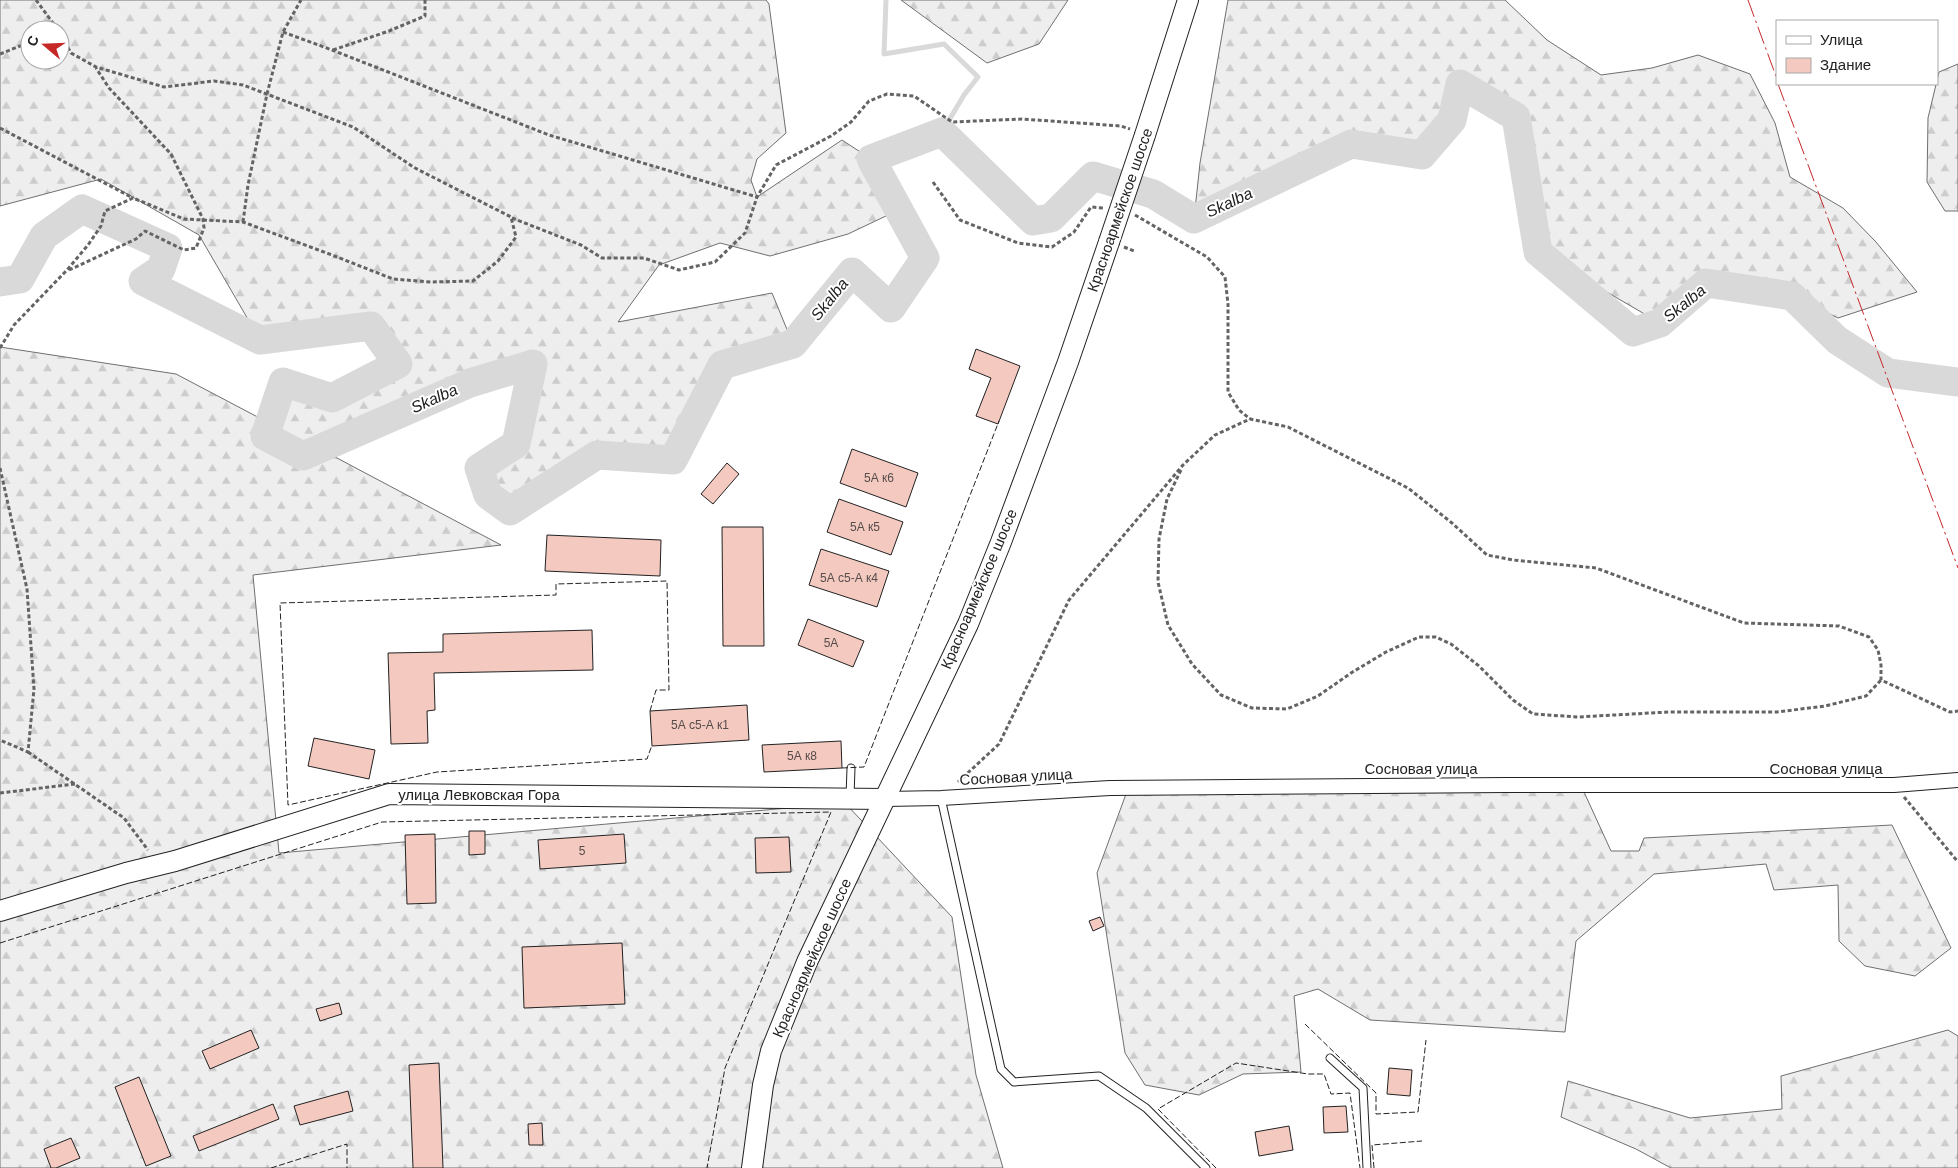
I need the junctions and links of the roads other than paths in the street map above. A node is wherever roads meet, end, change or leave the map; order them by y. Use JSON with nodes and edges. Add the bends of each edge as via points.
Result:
{"nodes":[{"id":1,"x":1188,"y":0,"type":"edge"},
{"id":2,"x":851,"y":768,"type":"dead end"},
{"id":3,"x":1958,"y":780,"type":"edge"},
{"id":4,"x":850,"y":798,"type":"junction"},
{"id":5,"x":941,"y":798,"type":"junction"},
{"id":6,"x":885,"y":799,"type":"junction"},
{"id":7,"x":0,"y":911,"type":"edge"},
{"id":8,"x":1330,"y":1058,"type":"dead end"},
{"id":9,"x":752,"y":1168,"type":"edge"},
{"id":10,"x":1206,"y":1168,"type":"edge"},
{"id":11,"x":1367,"y":1168,"type":"edge"}],
"edges":[{"from":1,"to":6,"type":"main road","name":"Красноармейское шоссе","bridge":true,"via":[[1068,362],[1001,542],[968,624]]},
{"from":2,"to":4,"type":"lane"},
{"from":3,"to":5,"type":"street","name":"Сосновая улица","via":[[1894,785],[1110,788]]},
{"from":4,"to":6,"type":"main road","name":"улица Левковская Гора"},
{"from":4,"to":7,"type":"main road","name":"улица Левковская Гора","via":[[389,794],[175,861]]},
{"from":5,"to":6,"type":"street","name":"Сосновая улица"},
{"from":5,"to":10,"type":"lane","via":[[1001,1069],[1014,1082],[1099,1076],[1146,1108]]},
{"from":6,"to":9,"type":"main road","name":"Красноармейское шоссе","via":[[807,962],[771,1051]]},
{"from":8,"to":11,"type":"lane","via":[[1363,1088]]}]}
